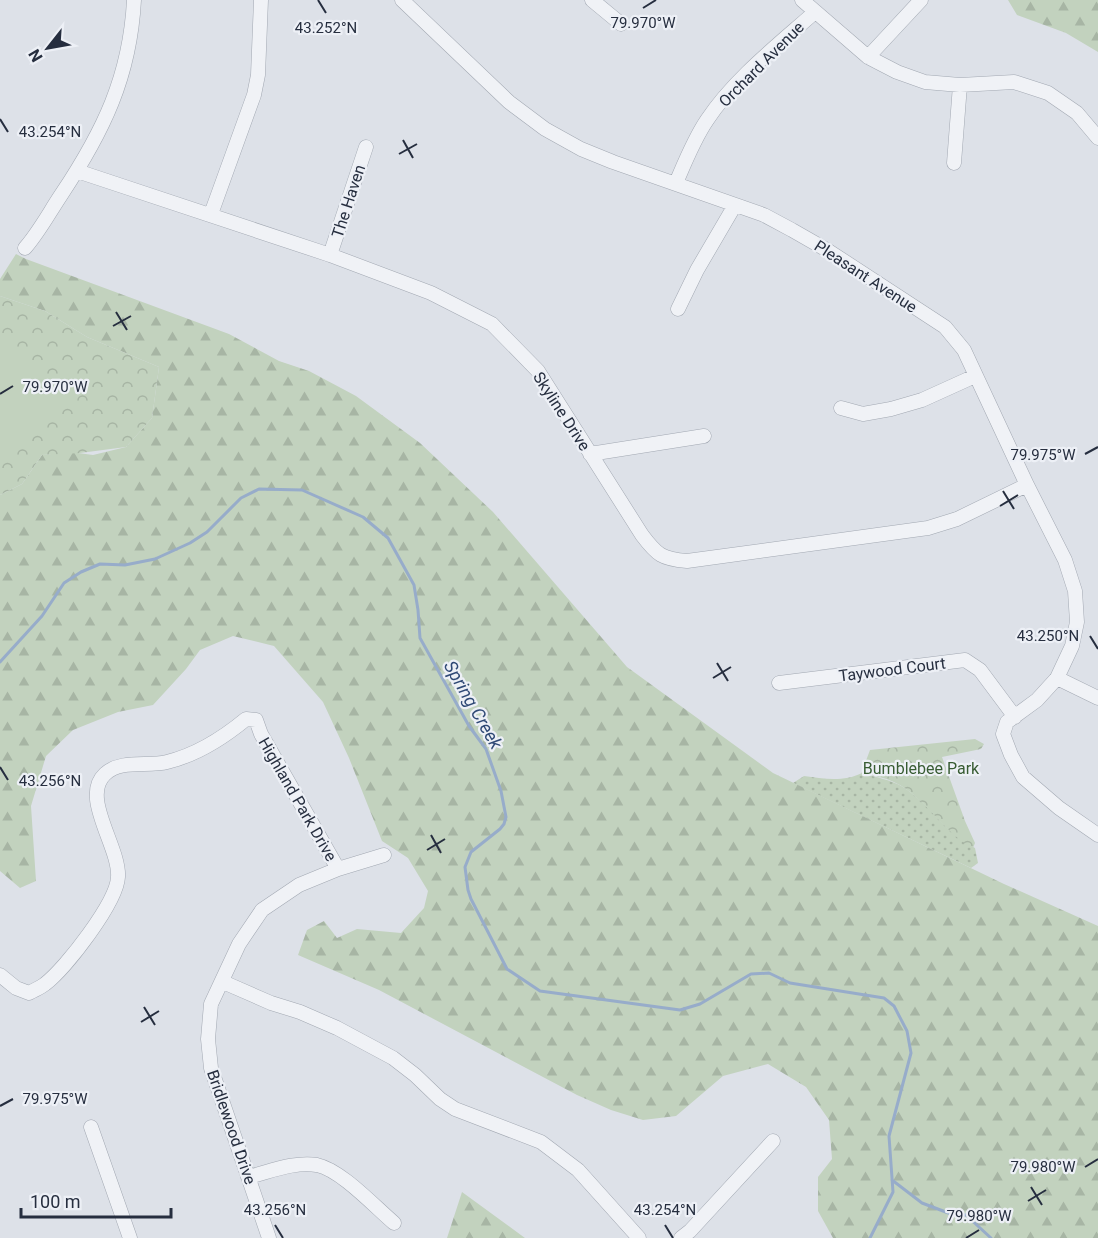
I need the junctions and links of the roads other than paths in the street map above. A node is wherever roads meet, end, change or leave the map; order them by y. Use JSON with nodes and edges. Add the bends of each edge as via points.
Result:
{"nodes":[{"id":1,"x":134,"y":0,"type":"edge"},
{"id":2,"x":261,"y":0,"type":"edge"},
{"id":3,"x":402,"y":0,"type":"edge"},
{"id":4,"x":592,"y":0,"type":"edge"},
{"id":5,"x":802,"y":0,"type":"edge"},
{"id":6,"x":921,"y":0,"type":"edge"},
{"id":7,"x":815,"y":12,"type":"junction"},
{"id":8,"x":621,"y":24,"type":"dead end"},
{"id":9,"x":868,"y":57,"type":"junction"},
{"id":10,"x":960,"y":85,"type":"junction"},
{"id":11,"x":1098,"y":138,"type":"edge"},
{"id":12,"x":366,"y":147,"type":"dead end"},
{"id":13,"x":954,"y":163,"type":"dead end"},
{"id":14,"x":77,"y":171,"type":"junction"},
{"id":15,"x":676,"y":183,"type":"junction"},
{"id":16,"x":735,"y":205,"type":"junction"},
{"id":17,"x":211,"y":214,"type":"junction"},
{"id":18,"x":25,"y":248,"type":"dead end"},
{"id":19,"x":330,"y":255,"type":"junction"},
{"id":20,"x":678,"y":309,"type":"dead end"},
{"id":21,"x":975,"y":376,"type":"junction"},
{"id":22,"x":841,"y":408,"type":"dead end"},
{"id":23,"x":704,"y":436,"type":"dead end"},
{"id":24,"x":590,"y":454,"type":"junction"},
{"id":25,"x":1027,"y":485,"type":"junction"},
{"id":26,"x":1057,"y":678,"type":"junction"},
{"id":27,"x":779,"y":683,"type":"dead end"},
{"id":28,"x":1098,"y":698,"type":"edge"},
{"id":29,"x":1011,"y":719,"type":"junction"},
{"id":30,"x":1098,"y":835,"type":"edge"},
{"id":31,"x":384,"y":855,"type":"dead end"},
{"id":32,"x":338,"y":869,"type":"junction"},
{"id":33,"x":0,"y":975,"type":"edge"},
{"id":34,"x":223,"y":982,"type":"junction"},
{"id":35,"x":91,"y":1127,"type":"dead end"},
{"id":36,"x":773,"y":1141,"type":"dead end"},
{"id":37,"x":248,"y":1177,"type":"junction"},
{"id":38,"x":394,"y":1223,"type":"dead end"},
{"id":39,"x":130,"y":1238,"type":"edge"},
{"id":40,"x":269,"y":1238,"type":"edge"},
{"id":41,"x":639,"y":1238,"type":"edge"},
{"id":42,"x":681,"y":1238,"type":"edge"}],
"edges":[{"from":1,"to":14,"type":"street","via":[[124,71],[111,108]]},
{"from":2,"to":17,"type":"street","via":[[254,95]]},
{"from":3,"to":15,"type":"street","name":"Pleasant Avenue","via":[[508,102],[545,129],[581,149]]},
{"from":4,"to":8,"type":"street"},
{"from":5,"to":7,"type":"street"},
{"from":6,"to":9,"type":"street"},
{"from":7,"to":9,"type":"street"},
{"from":7,"to":15,"type":"street","name":"Orchard Avenue","via":[[727,95],[707,120]]},
{"from":9,"to":10,"type":"street","via":[[925,82]]},
{"from":10,"to":11,"type":"street","via":[[1014,82],[1048,93],[1077,112]]},
{"from":10,"to":13,"type":"street"},
{"from":12,"to":19,"type":"street","name":"The Haven"},
{"from":14,"to":17,"type":"street","name":"Skyline Drive"},
{"from":14,"to":18,"type":"street"},
{"from":15,"to":16,"type":"street","name":"Pleasant Avenue"},
{"from":16,"to":20,"type":"street"},
{"from":16,"to":21,"type":"street","name":"Pleasant Avenue","via":[[764,215],[819,245],[945,327],[964,350]]},
{"from":17,"to":19,"type":"street","name":"Skyline Drive"},
{"from":19,"to":24,"type":"street","name":"Skyline Drive","via":[[431,292],[492,324],[538,371]]},
{"from":21,"to":22,"type":"street","via":[[891,409],[863,414]]},
{"from":21,"to":25,"type":"street","name":"Pleasant Avenue"},
{"from":23,"to":24,"type":"street"},
{"from":24,"to":25,"type":"street","name":"Skyline Drive","via":[[655,552],[669,560],[687,561],[928,528],[957,519]]},
{"from":25,"to":26,"type":"street","name":"Pleasant Avenue","via":[[1065,560],[1075,591],[1076,630]]},
{"from":26,"to":28,"type":"street"},
{"from":26,"to":29,"type":"street","name":"Pleasant Avenue","via":[[1037,700]]},
{"from":27,"to":29,"type":"street","name":"Taywood Court","via":[[965,660],[980,670]]},
{"from":29,"to":30,"type":"street","via":[[1003,734],[1023,777]]},
{"from":31,"to":32,"type":"street","name":"Bridlewood Drive"},
{"from":32,"to":33,"type":"street","name":"Highland Park Drive","via":[[256,720],[246,718],[186,757],[117,768],[105,774],[96,790],[99,811],[118,861],[116,890],[93,927],[45,985],[29,993]]},
{"from":32,"to":34,"type":"street","name":"Bridlewood Drive","via":[[299,885],[262,910],[238,944]]},
{"from":34,"to":37,"type":"street","name":"Bridlewood Drive","via":[[212,1005],[208,1039],[211,1068]]},
{"from":34,"to":41,"type":"street","via":[[337,1028],[393,1058],[454,1109],[541,1142],[578,1170]]},
{"from":35,"to":39,"type":"street"},
{"from":36,"to":42,"type":"street"},
{"from":37,"to":38,"type":"street","via":[[297,1165],[333,1170]]},
{"from":37,"to":40,"type":"street","name":"Bridlewood Drive"}]}
